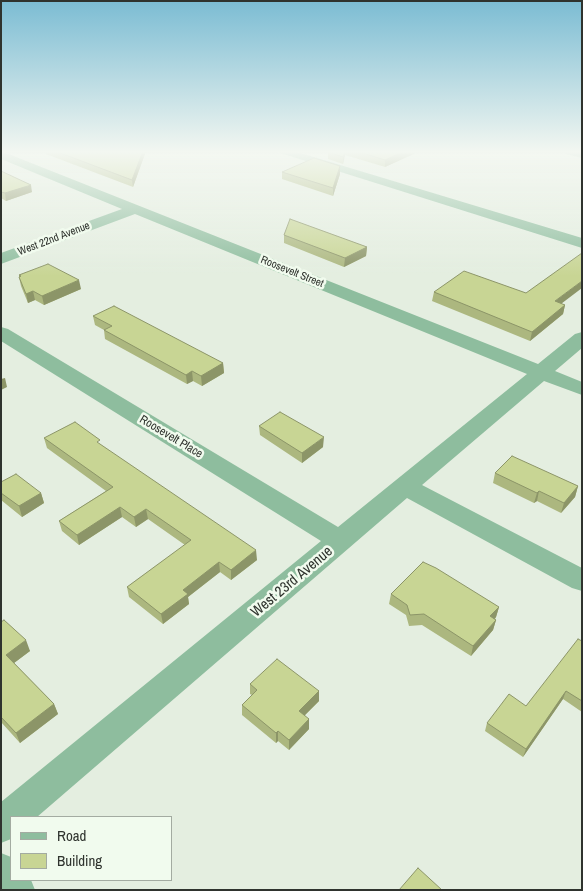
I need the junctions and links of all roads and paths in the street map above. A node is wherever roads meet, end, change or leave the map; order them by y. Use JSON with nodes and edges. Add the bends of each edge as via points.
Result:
{"nodes":[{"id":1,"x":94,"y":193,"type":"edge"},
{"id":2,"x":417,"y":193,"type":"edge"},
{"id":3,"x":135,"y":209,"type":"junction"},
{"id":4,"x":582,"y":243,"type":"edge"},
{"id":5,"x":1,"y":259,"type":"edge"},
{"id":6,"x":1,"y":334,"type":"edge"},
{"id":7,"x":582,"y":338,"type":"edge"},
{"id":8,"x":541,"y":372,"type":"junction"},
{"id":9,"x":582,"y":389,"type":"edge"},
{"id":10,"x":406,"y":487,"type":"junction"},
{"id":11,"x":341,"y":541,"type":"junction"},
{"id":12,"x":582,"y":581,"type":"edge"},
{"id":13,"x":12,"y":816,"type":"edge"},
{"id":14,"x":1,"y":876,"type":"edge"},
{"id":15,"x":12,"y":890,"type":"edge"}],
"edges":[{"from":1,"to":3,"type":"street","name":"Roosevelt Street"},
{"from":2,"to":4,"type":"street"},
{"from":3,"to":5,"type":"street","name":"West 22nd Avenue"},
{"from":3,"to":8,"type":"street","name":"Roosevelt Street"},
{"from":6,"to":11,"type":"street","name":"Roosevelt Place"},
{"from":7,"to":8,"type":"street","name":"West 23rd Avenue"},
{"from":8,"to":9,"type":"street","name":"Roosevelt Street"},
{"from":8,"to":10,"type":"street","name":"West 23rd Avenue"},
{"from":10,"to":11,"type":"street","name":"West 23rd Avenue"},
{"from":10,"to":12,"type":"street"},
{"from":11,"to":13,"type":"street","name":"West 23rd Avenue"},
{"from":14,"to":15,"type":"street"}]}
